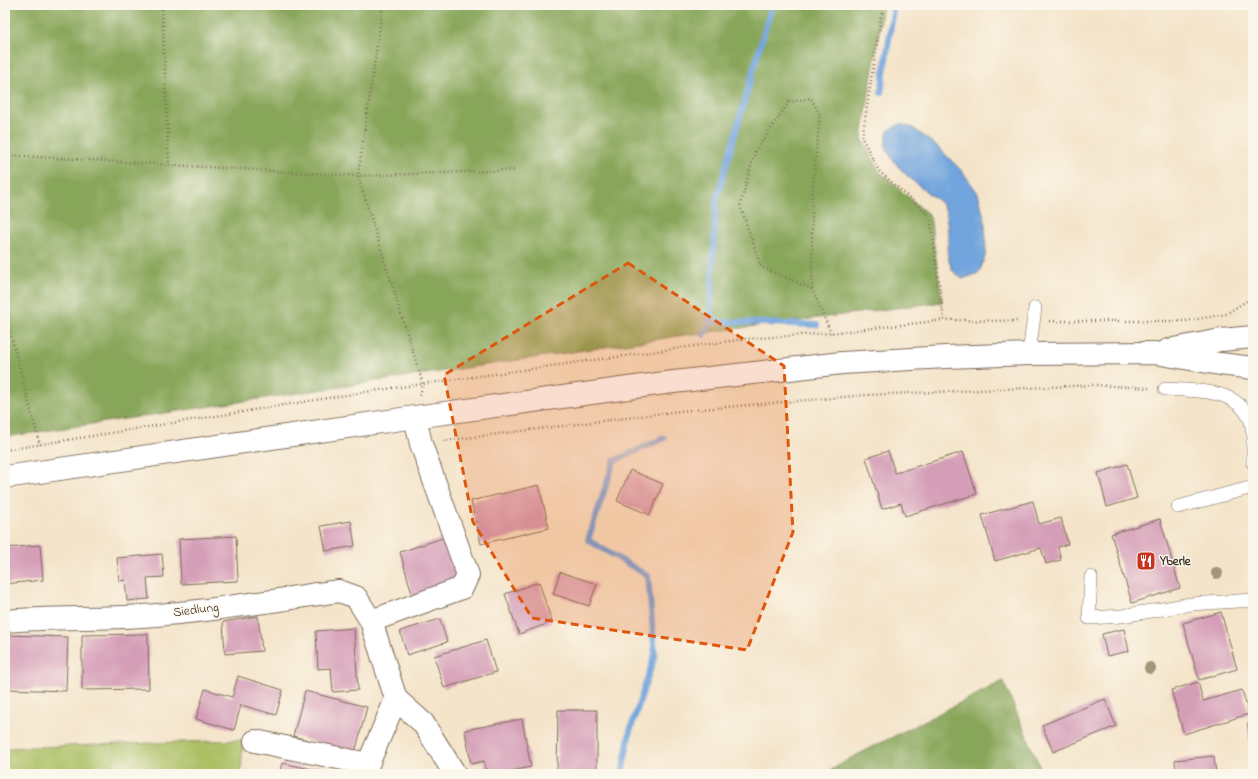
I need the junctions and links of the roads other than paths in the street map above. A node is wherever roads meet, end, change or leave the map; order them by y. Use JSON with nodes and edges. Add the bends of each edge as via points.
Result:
{"nodes":[{"id":1,"x":1035,"y":308,"type":"dead end"},
{"id":2,"x":1253,"y":337,"type":"edge"},
{"id":3,"x":1155,"y":353,"type":"junction"},
{"id":4,"x":1029,"y":354,"type":"junction"},
{"id":5,"x":1253,"y":368,"type":"edge"},
{"id":6,"x":1165,"y":389,"type":"road end"},
{"id":7,"x":415,"y":417,"type":"junction"},
{"id":8,"x":1253,"y":434,"type":"edge"},
{"id":9,"x":1253,"y":442,"type":"edge"},
{"id":10,"x":1253,"y":463,"type":"edge"},
{"id":11,"x":5,"y":477,"type":"edge"},
{"id":12,"x":1253,"y":487,"type":"edge"},
{"id":13,"x":1178,"y":507,"type":"dead end"},
{"id":14,"x":1091,"y":577,"type":"dead end"},
{"id":15,"x":1253,"y":600,"type":"edge"},
{"id":16,"x":5,"y":621,"type":"edge"},
{"id":17,"x":371,"y":621,"type":"junction"},
{"id":18,"x":396,"y":699,"type":"junction"},
{"id":19,"x":255,"y":741,"type":"dead end"},
{"id":20,"x":455,"y":774,"type":"edge"}],
"edges":[{"from":1,"to":4,"type":"lane"},
{"from":2,"to":3,"type":"main road","via":[[1221,340]]},
{"from":3,"to":4,"type":"main road"},
{"from":3,"to":5,"type":"main road"},
{"from":4,"to":7,"type":"main road","via":[[842,363],[665,382]]},
{"from":6,"to":8,"type":"lane","via":[[1225,396],[1241,406],[1250,419]]},
{"from":7,"to":11,"type":"main road"},
{"from":7,"to":17,"type":"main road","via":[[421,444],[468,574],[462,588]]},
{"from":9,"to":10,"type":"lane"},
{"from":12,"to":13,"type":"lane"},
{"from":14,"to":15,"type":"lane","via":[[1090,618],[1122,616],[1190,604]]},
{"from":16,"to":17,"type":"main road","name":"Siedlung","via":[[142,616],[339,591],[356,597]]},
{"from":17,"to":18,"type":"main road","name":"Siedlung"},
{"from":18,"to":19,"type":"main road","via":[[368,764]]},
{"from":18,"to":20,"type":"main road","via":[[423,723]]}]}
